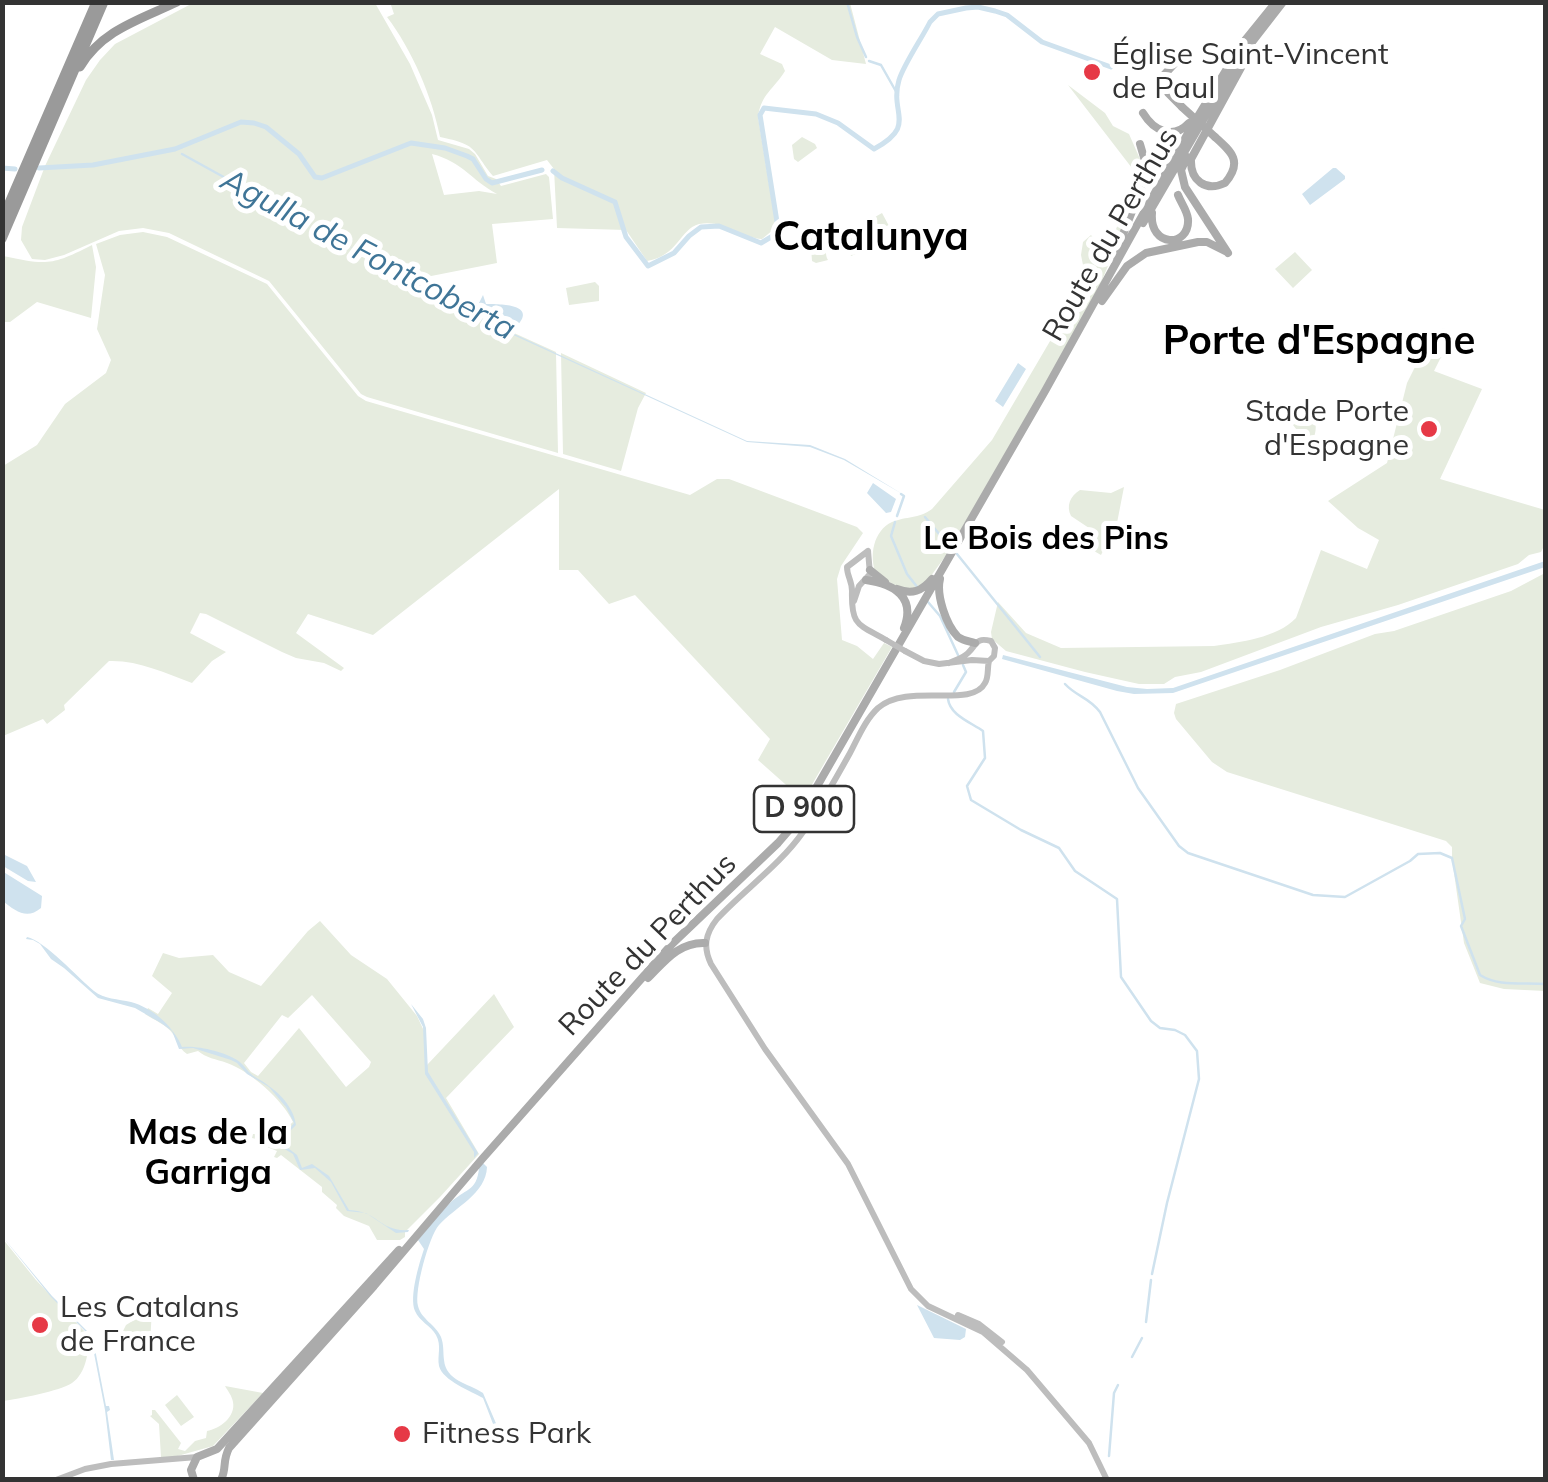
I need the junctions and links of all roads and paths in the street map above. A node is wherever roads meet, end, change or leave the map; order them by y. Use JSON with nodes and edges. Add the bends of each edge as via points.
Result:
{"nodes":[{"id":1,"x":96,"y":2,"type":"edge"},
{"id":2,"x":177,"y":2,"type":"edge"},
{"id":3,"x":1280,"y":2,"type":"edge"},
{"id":4,"x":1248,"y":41,"type":"junction"},
{"id":5,"x":1176,"y":62,"type":"dead end"},
{"id":6,"x":59,"y":104,"type":"junction"},
{"id":7,"x":1143,"y":113,"type":"dead end"},
{"id":8,"x":1140,"y":144,"type":"dead end"},
{"id":9,"x":1172,"y":174,"type":"junction"},
{"id":10,"x":1178,"y":195,"type":"dead end"},
{"id":11,"x":2,"y":219,"type":"edge"},
{"id":12,"x":2,"y":239,"type":"edge"},
{"id":13,"x":1065,"y":360,"type":"junction"},
{"id":14,"x":1045,"y":392,"type":"junction"},
{"id":15,"x":950,"y":556,"type":"junction"},
{"id":16,"x":869,"y":567,"type":"junction"},
{"id":17,"x":943,"y":568,"type":"junction"},
{"id":18,"x":850,"y":580,"type":"junction"},
{"id":19,"x":864,"y":582,"type":"junction"},
{"id":20,"x":853,"y":612,"type":"junction"},
{"id":21,"x":974,"y":645,"type":"junction"},
{"id":22,"x":892,"y":656,"type":"junction"},
{"id":23,"x":982,"y":661,"type":"junction"},
{"id":24,"x":949,"y":663,"type":"junction"},
{"id":25,"x":705,"y":943,"type":"junction"},
{"id":26,"x":632,"y":989,"type":"junction"},
{"id":27,"x":482,"y":1158,"type":"junction"},
{"id":28,"x":210,"y":1453,"type":"junction"},
{"id":29,"x":196,"y":1457,"type":"junction"},
{"id":30,"x":174,"y":1460,"type":"junction"},
{"id":31,"x":223,"y":1462,"type":"junction"},
{"id":32,"x":192,"y":1476,"type":"edge"},
{"id":33,"x":56,"y":1480,"type":"edge"},
{"id":34,"x":222,"y":1480,"type":"edge"},
{"id":35,"x":1107,"y":1480,"type":"edge"}],
"edges":[{"from":1,"to":6,"type":"highway"},
{"from":1,"to":11,"type":"highway"},
{"from":2,"to":6,"type":"highway","via":[[102,39]]},
{"from":3,"to":4,"type":"main road","name":"Route du Perthus","number":"D 900"},
{"from":3,"to":9,"type":"main road","name":"Route du Perthus","number":"D 900"},
{"from":4,"to":5,"type":"main road","bridge":true,"via":[[1191,160],[1193,176],[1210,187],[1226,182],[1233,155],[1215,137],[1182,108],[1160,85]]},
{"from":4,"to":7,"type":"main road","via":[[1181,131],[1164,132]]},
{"from":4,"to":13,"type":"main road","via":[[1181,170],[1184,186],[1228,253],[1198,242],[1136,258]]},
{"from":4,"to":14,"type":"main road","name":"Route du Perthus","number":"D 900","via":[[1166,171]]},
{"from":6,"to":12,"type":"highway"},
{"from":8,"to":14,"type":"main road","via":[[1144,188]]},
{"from":9,"to":10,"type":"main road","via":[[1151,215],[1166,240],[1188,226]]},
{"from":9,"to":13,"type":"main road","name":"Route du Perthus","number":"D 900"},
{"from":13,"to":14,"type":"main road","name":"Route du Perthus","number":"D 900"},
{"from":14,"to":15,"type":"main road","name":"Route du Perthus","number":"D 900"},
{"from":15,"to":16,"type":"main road","via":[[927,586],[911,593]]},
{"from":15,"to":17,"type":"main road","name":"Route du Perthus","number":"D 900"},
{"from":16,"to":18,"type":"main road","via":[[868,551],[848,567]]},
{"from":16,"to":19,"type":"main road"},
{"from":17,"to":21,"type":"main road","via":[[939,599],[955,633]]},
{"from":17,"to":22,"type":"main road","name":"Route du Perthus","number":"D 900"},
{"from":18,"to":19,"type":"main road"},
{"from":18,"to":20,"type":"main road"},
{"from":19,"to":20,"type":"main road"},
{"from":19,"to":22,"type":"main road","via":[[900,594],[909,608]]},
{"from":20,"to":24,"type":"main road","bridge":true,"via":[[905,652]]},
{"from":21,"to":23,"type":"main road"},
{"from":21,"to":23,"type":"main road","via":[[982,639],[993,643],[995,654]]},
{"from":21,"to":24,"type":"main road"},
{"from":22,"to":26,"type":"main road","name":"Route du Perthus","number":"D 900","via":[[797,821]]},
{"from":23,"to":24,"type":"main road"},
{"from":23,"to":25,"type":"main road","via":[[987,679],[979,691],[910,694],[880,707],[798,838],[716,919]]},
{"from":25,"to":26,"type":"main road","via":[[674,952]]},
{"from":25,"to":35,"type":"main road","via":[[765,1049],[848,1164],[916,1296],[1002,1342],[1089,1443]]},
{"from":26,"to":27,"type":"main road","name":"Route du Perthus","number":"D 900"},
{"from":27,"to":28,"type":"main road","name":"Route du Perthus","number":"D 900"},
{"from":27,"to":31,"type":"main road","name":"Route du Perthus","number":"D 900"},
{"from":28,"to":29,"type":"main road"},
{"from":28,"to":31,"type":"main road"},
{"from":29,"to":30,"type":"main road"},
{"from":29,"to":32,"type":"main road"},
{"from":30,"to":32,"type":"main road"},
{"from":30,"to":33,"type":"main road","via":[[111,1464]]},
{"from":31,"to":34,"type":"main road"}]}
